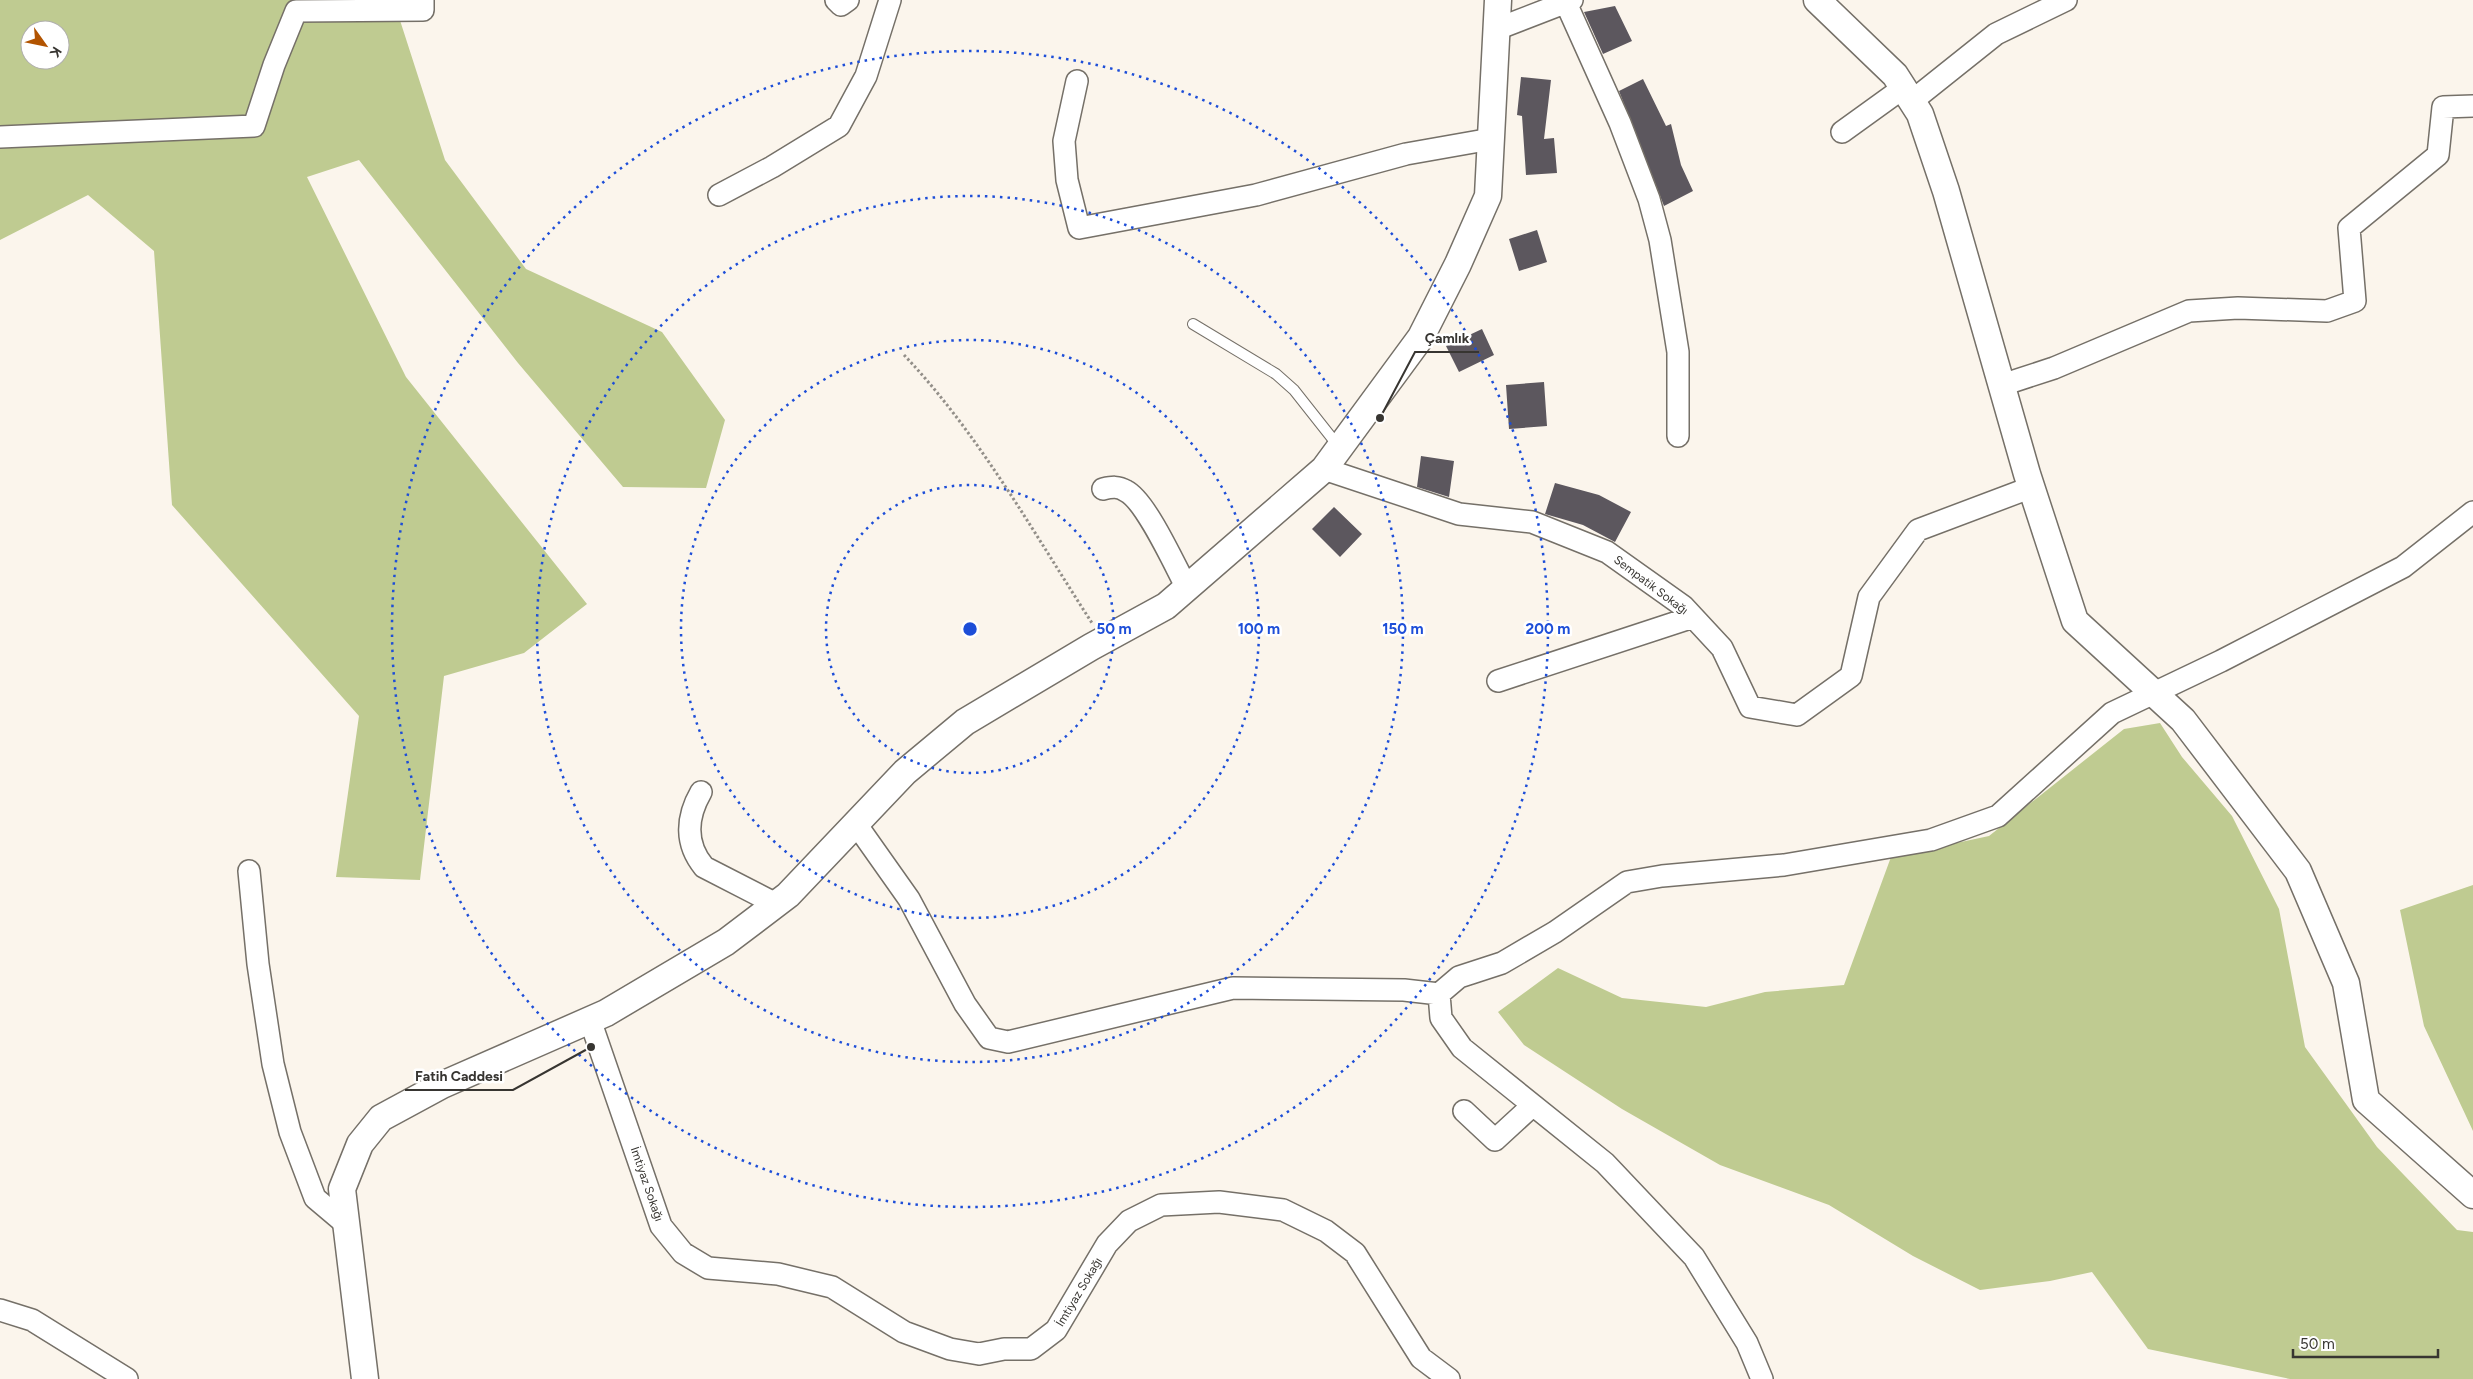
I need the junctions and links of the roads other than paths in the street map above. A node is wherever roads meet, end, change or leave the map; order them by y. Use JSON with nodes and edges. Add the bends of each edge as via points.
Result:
{"nodes":[{"id":1,"x":423,"y":0,"type":"edge"},
{"id":2,"x":836,"y":0,"type":"edge"},
{"id":3,"x":848,"y":0,"type":"edge"},
{"id":4,"x":890,"y":0,"type":"edge"},
{"id":5,"x":1498,"y":0,"type":"edge"},
{"id":6,"x":1817,"y":0,"type":"edge"},
{"id":7,"x":2066,"y":0,"type":"edge"},
{"id":8,"x":1569,"y":2,"type":"edge"},
{"id":9,"x":1497,"y":29,"type":"junction"},
{"id":10,"x":1077,"y":81,"type":"dead end"},
{"id":11,"x":1907,"y":95,"type":"junction"},
{"id":12,"x":2473,"y":106,"type":"edge"},
{"id":13,"x":1842,"y":132,"type":"dead end"},
{"id":14,"x":0,"y":136,"type":"edge"},
{"id":15,"x":1491,"y":139,"type":"junction"},
{"id":16,"x":719,"y":195,"type":"dead end"},
{"id":17,"x":1193,"y":324,"type":"dead end"},
{"id":18,"x":2002,"y":385,"type":"junction"},
{"id":19,"x":1678,"y":436,"type":"dead end"},
{"id":20,"x":1340,"y":448,"type":"junction"},
{"id":21,"x":1324,"y":469,"type":"junction"},
{"id":22,"x":2032,"y":487,"type":"junction"},
{"id":23,"x":1103,"y":489,"type":"dead end"},
{"id":24,"x":2473,"y":512,"type":"edge"},
{"id":25,"x":1187,"y":588,"type":"junction"},
{"id":26,"x":1693,"y":617,"type":"junction"},
{"id":27,"x":1498,"y":682,"type":"dead end"},
{"id":28,"x":2152,"y":692,"type":"junction"},
{"id":29,"x":701,"y":792,"type":"dead end"},
{"id":30,"x":856,"y":824,"type":"junction"},
{"id":31,"x":249,"y":871,"type":"dead end"},
{"id":32,"x":776,"y":904,"type":"junction"},
{"id":33,"x":1439,"y":994,"type":"junction"},
{"id":34,"x":590,"y":1020,"type":"junction"},
{"id":35,"x":1532,"y":1106,"type":"junction"},
{"id":36,"x":1464,"y":1111,"type":"dead end"},
{"id":37,"x":2473,"y":1195,"type":"edge"},
{"id":38,"x":347,"y":1225,"type":"junction"},
{"id":39,"x":0,"y":1310,"type":"edge"},
{"id":40,"x":127,"y":1379,"type":"edge"},
{"id":41,"x":365,"y":1379,"type":"edge"},
{"id":42,"x":1449,"y":1379,"type":"edge"},
{"id":43,"x":1762,"y":1379,"type":"edge"}],
"edges":[{"from":1,"to":14,"type":"street","via":[[423,10],[296,11],[254,126]]},
{"from":2,"to":3,"type":"street","via":[[840,5]]},
{"from":4,"to":16,"type":"street","via":[[866,76],[840,126],[772,168]]},
{"from":5,"to":9,"type":"street"},
{"from":6,"to":11,"type":"street","via":[[1895,75]]},
{"from":7,"to":11,"type":"street","via":[[1996,34]]},
{"from":8,"to":9,"type":"street"},
{"from":8,"to":19,"type":"street","via":[[1649,199],[1660,240],[1678,352]]},
{"from":9,"to":15,"type":"street"},
{"from":10,"to":15,"type":"street","via":[[1064,141],[1067,180],[1079,228],[1256,194],[1406,154]]},
{"from":11,"to":13,"type":"street"},
{"from":11,"to":18,"type":"street","via":[[1920,114],[1946,191]]},
{"from":12,"to":18,"type":"street","via":[[2443,107],[2438,155],[2349,228],[2355,301],[2327,311],[2238,308],[2189,311],[2054,368]]},
{"from":15,"to":20,"type":"street","via":[[1488,196],[1458,264],[1421,337]]},
{"from":17,"to":20,"type":"lane","via":[[1276,374],[1294,390]]},
{"from":18,"to":22,"type":"street"},
{"from":20,"to":21,"type":"street"},
{"from":21,"to":25,"type":"street"},
{"from":21,"to":26,"type":"street","name":"Sempatik Sokağı","via":[[1459,514],[1532,522],[1607,552],[1683,606]]},
{"from":22,"to":26,"type":"street","name":"Sempatik Sokağı","via":[[1918,530],[1869,597],[1851,676],[1798,715],[1750,707],[1722,648]]},
{"from":22,"to":28,"type":"street","via":[[2075,620]]},
{"from":23,"to":25,"type":"street","via":[[1115,487],[1139,502]]},
{"from":24,"to":28,"type":"street","via":[[2403,567],[2221,661]]},
{"from":25,"to":30,"type":"street","via":[[1166,606],[965,722],[905,772]]},
{"from":26,"to":27,"type":"street"},
{"from":28,"to":33,"type":"street","via":[[2112,713],[1998,816],[1931,840],[1784,865],[1627,882],[1548,936],[1502,963],[1459,977]]},
{"from":28,"to":37,"type":"street","via":[[2183,720],[2298,871],[2346,983],[2366,1100]]},
{"from":29,"to":32,"type":"street","via":[[694,804],[688,838],[697,858],[704,867]]},
{"from":30,"to":32,"type":"street"},
{"from":30,"to":33,"type":"street","via":[[909,899],[965,1004],[989,1038],[1008,1042],[1233,988],[1404,990]]},
{"from":31,"to":38,"type":"street","via":[[258,964],[273,1064],[290,1132],[315,1198]]},
{"from":32,"to":34,"type":"street","via":[[726,942]]},
{"from":33,"to":35,"type":"street","via":[[1441,1018],[1462,1048]]},
{"from":34,"to":38,"type":"street","via":[[442,1086],[381,1118],[360,1144],[342,1190]]},
{"from":34,"to":42,"type":"street","name":"İmtiyaz Sokağı","via":[[661,1226],[683,1252],[708,1268],[778,1274],[832,1287],[904,1332],[950,1349],[979,1354],[1004,1349],[1031,1349],[1056,1330],[1107,1244],[1130,1221],[1162,1205],[1219,1202],[1284,1210],[1326,1231],[1355,1253],[1421,1358]]},
{"from":35,"to":36,"type":"street","via":[[1495,1140]]},
{"from":35,"to":43,"type":"street","via":[[1605,1163],[1694,1257],[1747,1343]]},
{"from":38,"to":41,"type":"street"},
{"from":39,"to":40,"type":"street","via":[[32,1320]]}]}
